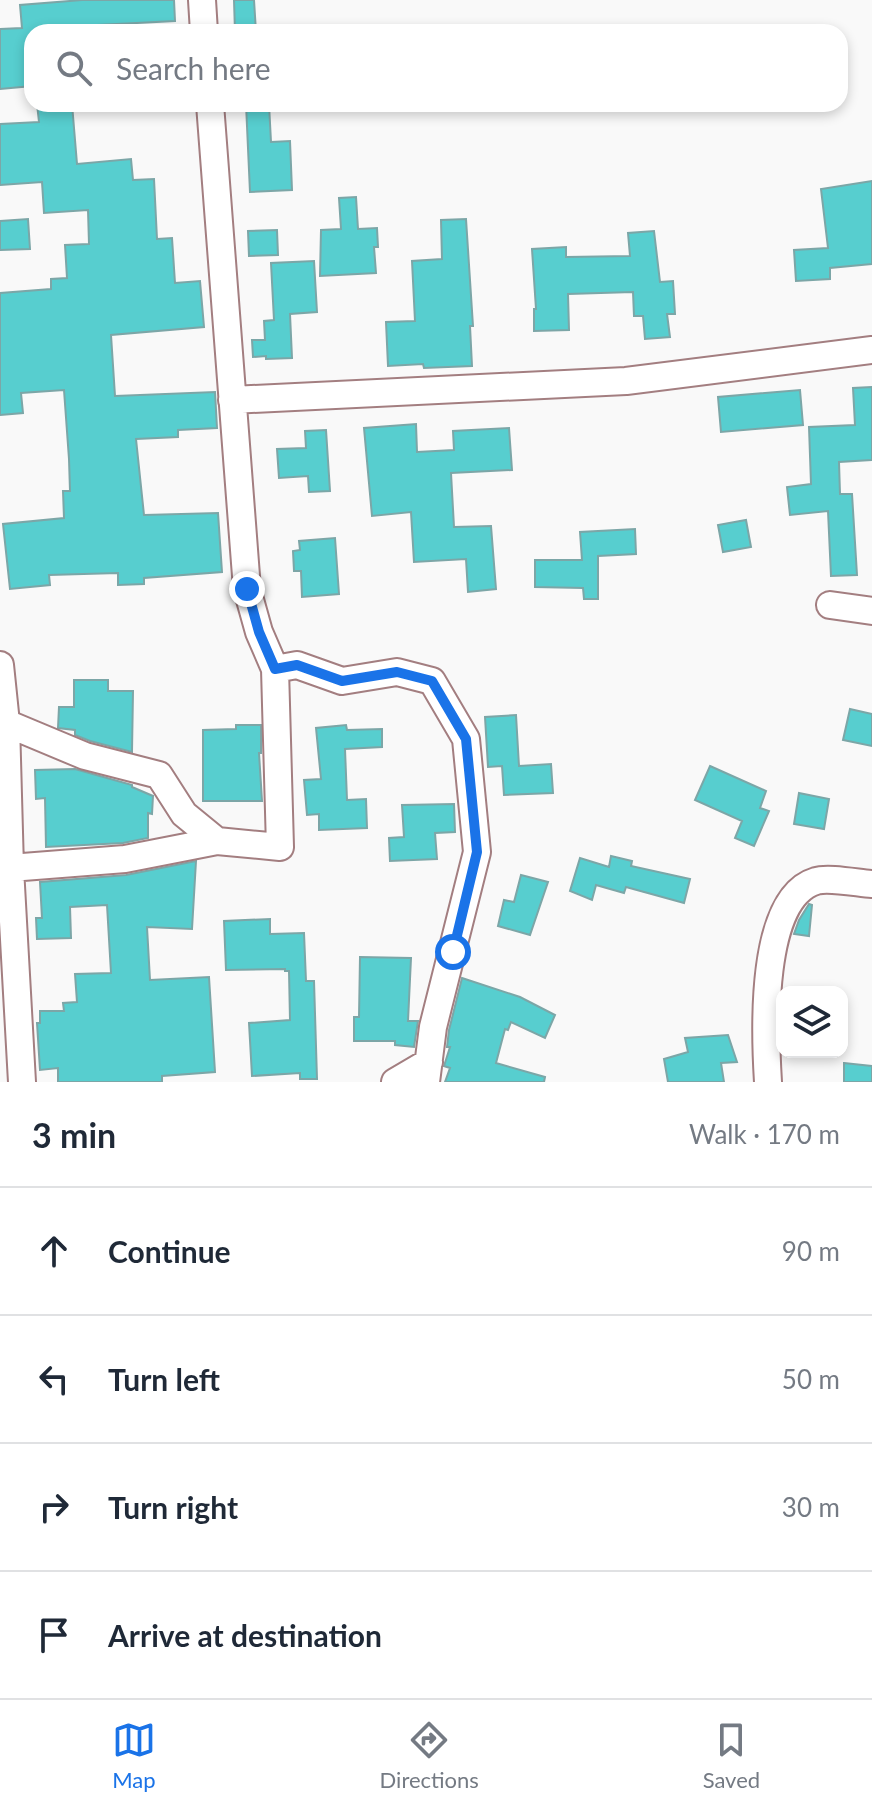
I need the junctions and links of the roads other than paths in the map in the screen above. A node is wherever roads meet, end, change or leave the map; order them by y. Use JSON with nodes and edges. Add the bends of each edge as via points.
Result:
{"nodes":[{"id":1,"x":202,"y":0,"type":"edge"},
{"id":2,"x":204,"y":24,"type":"edge"},
{"id":3,"x":211,"y":112,"type":"edge"},
{"id":4,"x":872,"y":350,"type":"edge"},
{"id":5,"x":232,"y":400,"type":"junction"},
{"id":6,"x":830,"y":605,"type":"dead end"},
{"id":7,"x":872,"y":611,"type":"edge"},
{"id":8,"x":0,"y":665,"type":"edge"},
{"id":9,"x":275,"y":669,"type":"junction"},
{"id":10,"x":6,"y":723,"type":"junction"},
{"id":11,"x":217,"y":841,"type":"junction"},
{"id":12,"x":10,"y":868,"type":"junction"},
{"id":13,"x":872,"y":884,"type":"edge"},
{"id":14,"x":427,"y":1072,"type":"edge"},
{"id":15,"x":22,"y":1082,"type":"edge"},
{"id":16,"x":395,"y":1082,"type":"edge"},
{"id":17,"x":768,"y":1082,"type":"edge"}],
"edges":[{"from":1,"to":2,"type":"street"},
{"from":3,"to":5,"type":"street"},
{"from":4,"to":5,"type":"street","via":[[626,381]]},
{"from":5,"to":9,"type":"street","via":[[247,589]]},
{"from":6,"to":7,"type":"street"},
{"from":8,"to":10,"type":"street"},
{"from":9,"to":11,"type":"street","via":[[280,847]]},
{"from":9,"to":14,"type":"street","via":[[297,665],[342,681],[397,672],[432,681],[466,739],[477,852],[433,1027]]},
{"from":10,"to":11,"type":"street","via":[[85,756],[159,775],[184,814]]},
{"from":10,"to":12,"type":"street"},
{"from":11,"to":12,"type":"street","via":[[125,859]]},
{"from":12,"to":15,"type":"street"},
{"from":13,"to":17,"type":"street","via":[[817,880],[792,895],[774,941],[770,971],[765,1016]]},
{"from":14,"to":16,"type":"street"}]}
